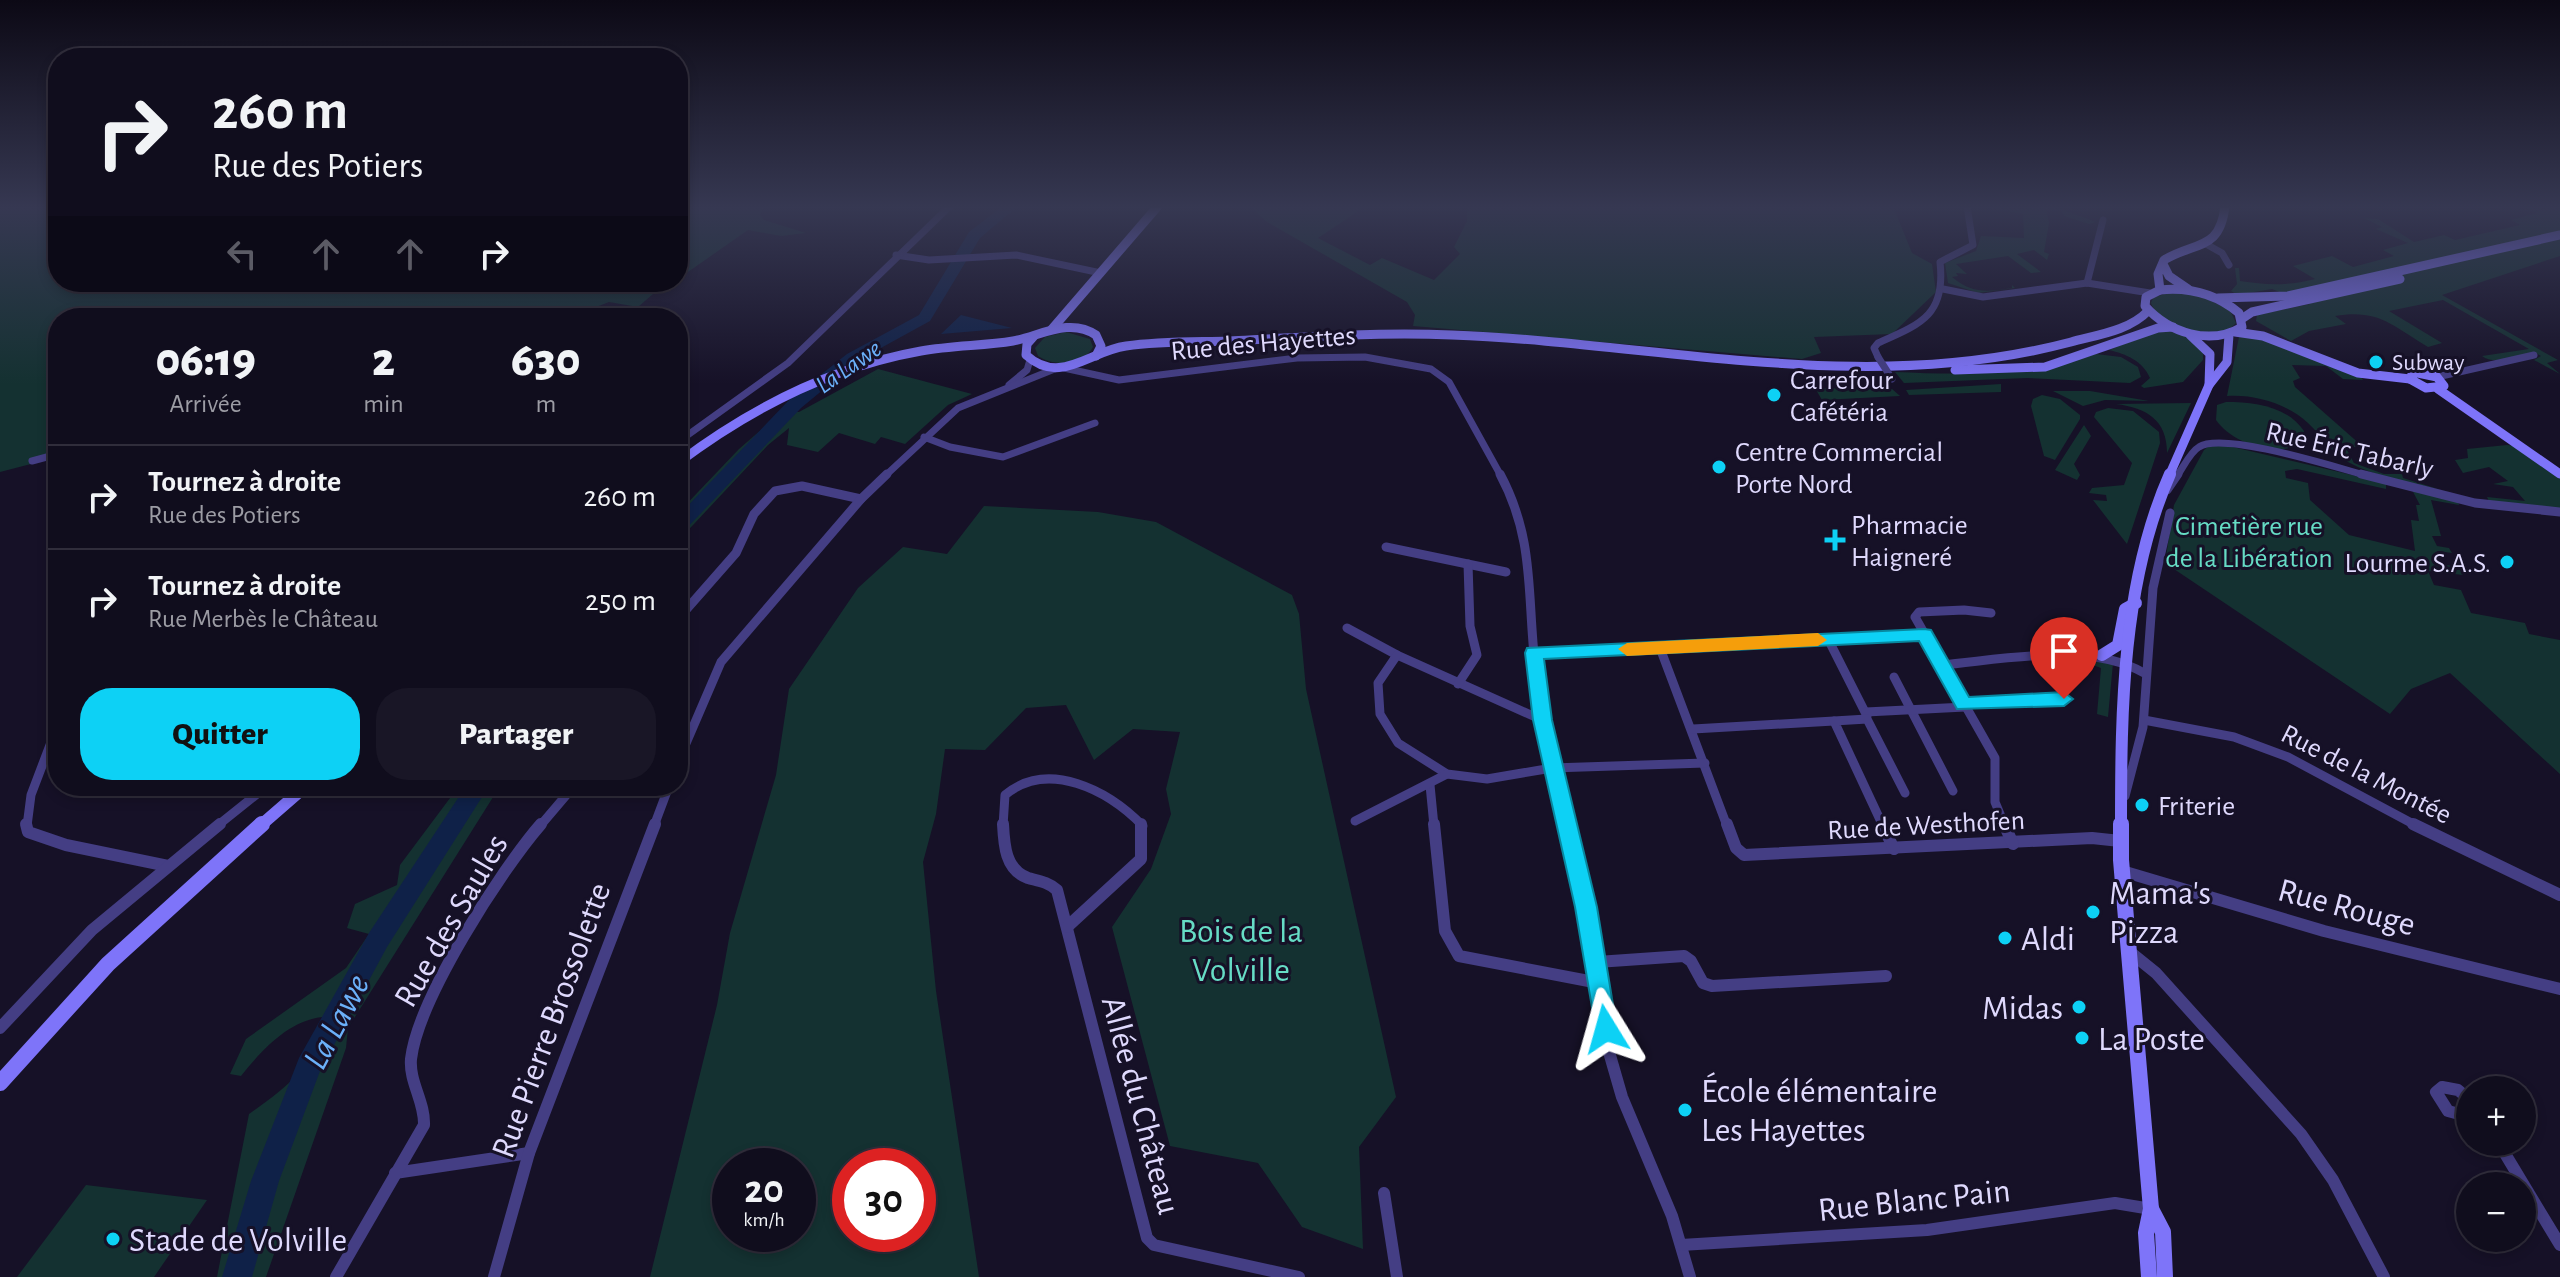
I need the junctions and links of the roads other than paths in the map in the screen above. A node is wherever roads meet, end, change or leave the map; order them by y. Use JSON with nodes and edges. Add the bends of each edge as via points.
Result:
{"nodes":[{"id":1,"x":885,"y":266,"type":"edge"},
{"id":2,"x":1066,"y":266,"type":"edge"},
{"id":3,"x":1107,"y":266,"type":"edge"},
{"id":4,"x":1940,"y":266,"type":"edge"},
{"id":5,"x":2094,"y":266,"type":"edge"},
{"id":6,"x":2162,"y":266,"type":"edge"},
{"id":7,"x":2164,"y":266,"type":"edge"},
{"id":8,"x":2425,"y":266,"type":"edge"},
{"id":9,"x":2442,"y":266,"type":"edge"},
{"id":10,"x":1101,"y":273,"type":"junction"},
{"id":11,"x":2087,"y":283,"type":"junction"},
{"id":12,"x":1943,"y":289,"type":"junction"},
{"id":13,"x":2191,"y":290,"type":"junction"},
{"id":14,"x":2218,"y":298,"type":"junction"},
{"id":15,"x":2151,"y":299,"type":"junction"},
{"id":16,"x":1075,"y":305,"type":"junction"},
{"id":17,"x":2243,"y":319,"type":"junction"},
{"id":18,"x":1052,"y":329,"type":"junction"},
{"id":19,"x":1083,"y":329,"type":"junction"},
{"id":20,"x":2179,"y":329,"type":"junction"},
{"id":21,"x":2232,"y":334,"type":"junction"},
{"id":22,"x":1034,"y":336,"type":"junction"},
{"id":23,"x":1097,"y":337,"type":"junction"},
{"id":24,"x":1180,"y":342,"type":"junction"},
{"id":25,"x":965,"y":345,"type":"junction"},
{"id":26,"x":2289,"y":345,"type":"junction"},
{"id":27,"x":2534,"y":355,"type":"dead end"},
{"id":28,"x":1028,"y":356,"type":"junction"},
{"id":29,"x":1095,"y":357,"type":"junction"},
{"id":30,"x":1916,"y":367,"type":"junction"},
{"id":31,"x":1061,"y":368,"type":"junction"},
{"id":32,"x":1100,"y":377,"type":"junction"},
{"id":33,"x":2437,"y":377,"type":"junction"},
{"id":34,"x":1892,"y":379,"type":"dead end"},
{"id":35,"x":2410,"y":379,"type":"junction"},
{"id":36,"x":2209,"y":385,"type":"junction"},
{"id":37,"x":2438,"y":389,"type":"junction"},
{"id":38,"x":996,"y":393,"type":"junction"},
{"id":39,"x":1095,"y":423,"type":"dead end"},
{"id":40,"x":688,"y":435,"type":"edge"},
{"id":41,"x":924,"y":437,"type":"junction"},
{"id":42,"x":688,"y":456,"type":"edge"},
{"id":43,"x":48,"y":457,"type":"edge"},
{"id":44,"x":32,"y":461,"type":"dead end"},
{"id":45,"x":2560,"y":474,"type":"edge"},
{"id":46,"x":861,"y":499,"type":"junction"},
{"id":47,"x":2157,"y":502,"type":"junction"},
{"id":48,"x":2560,"y":512,"type":"edge"},
{"id":49,"x":2170,"y":513,"type":"dead end"},
{"id":50,"x":2146,"y":542,"type":"junction"},
{"id":51,"x":1386,"y":547,"type":"dead end"},
{"id":52,"x":2161,"y":547,"type":"junction"},
{"id":53,"x":1468,"y":564,"type":"junction"},
{"id":54,"x":1506,"y":572,"type":"dead end"},
{"id":55,"x":2136,"y":603,"type":"junction"},
{"id":56,"x":688,"y":607,"type":"edge"},
{"id":57,"x":1991,"y":613,"type":"dead end"},
{"id":58,"x":1347,"y":628,"type":"dead end"},
{"id":59,"x":1924,"y":635,"type":"junction"},
{"id":60,"x":1828,"y":639,"type":"junction"},
{"id":61,"x":1660,"y":648,"type":"junction"},
{"id":62,"x":1534,"y":653,"type":"junction"},
{"id":63,"x":1397,"y":655,"type":"junction"},
{"id":64,"x":2102,"y":655,"type":"junction"},
{"id":65,"x":2130,"y":664,"type":"junction"},
{"id":66,"x":1941,"y":665,"type":"junction"},
{"id":67,"x":2144,"y":673,"type":"junction"},
{"id":68,"x":1894,"y":677,"type":"dead end"},
{"id":69,"x":1458,"y":684,"type":"junction"},
{"id":70,"x":2064,"y":699,"type":"dead end"},
{"id":71,"x":1964,"y":706,"type":"junction"},
{"id":72,"x":1911,"y":710,"type":"junction"},
{"id":73,"x":1866,"y":715,"type":"junction"},
{"id":74,"x":1542,"y":720,"type":"junction"},
{"id":75,"x":2144,"y":720,"type":"junction"},
{"id":76,"x":1834,"y":721,"type":"junction"},
{"id":77,"x":690,"y":729,"type":"joint"},
{"id":78,"x":1693,"y":729,"type":"junction"},
{"id":79,"x":688,"y":734,"type":"edge"},
{"id":80,"x":48,"y":751,"type":"edge"},
{"id":81,"x":1705,"y":763,"type":"junction"},
{"id":82,"x":1552,"y":768,"type":"junction"},
{"id":83,"x":1447,"y":774,"type":"junction"},
{"id":84,"x":1430,"y":785,"type":"junction"},
{"id":85,"x":1953,"y":791,"type":"dead end"},
{"id":86,"x":1905,"y":793,"type":"dead end"},
{"id":87,"x":255,"y":796,"type":"edge"},
{"id":88,"x":294,"y":796,"type":"edge"},
{"id":89,"x":565,"y":796,"type":"edge"},
{"id":90,"x":665,"y":796,"type":"edge"},
{"id":91,"x":2119,"y":810,"type":"junction"},
{"id":92,"x":1355,"y":821,"type":"dead end"},
{"id":93,"x":2120,"y":841,"type":"junction"},
{"id":94,"x":2013,"y":844,"type":"junction"},
{"id":95,"x":1894,"y":849,"type":"junction"},
{"id":96,"x":168,"y":866,"type":"junction"},
{"id":97,"x":2122,"y":871,"type":"junction"},
{"id":98,"x":2560,"y":895,"type":"edge"},
{"id":99,"x":1067,"y":927,"type":"junction"},
{"id":100,"x":2130,"y":952,"type":"junction"},
{"id":101,"x":1597,"y":962,"type":"junction"},
{"id":102,"x":1886,"y":976,"type":"dead end"},
{"id":103,"x":1599,"y":983,"type":"junction"},
{"id":104,"x":2560,"y":989,"type":"edge"},
{"id":105,"x":0,"y":1028,"type":"edge"},
{"id":106,"x":0,"y":1083,"type":"edge"},
{"id":107,"x":2456,"y":1090,"type":"edge"},
{"id":108,"x":2456,"y":1116,"type":"edge"},
{"id":109,"x":529,"y":1153,"type":"junction"},
{"id":110,"x":2506,"y":1156,"type":"edge"},
{"id":111,"x":395,"y":1173,"type":"junction"},
{"id":112,"x":1384,"y":1193,"type":"dead end"},
{"id":113,"x":2151,"y":1209,"type":"junction"},
{"id":114,"x":1681,"y":1245,"type":"junction"},
{"id":115,"x":2560,"y":1245,"type":"edge"},
{"id":116,"x":336,"y":1277,"type":"edge"},
{"id":117,"x":494,"y":1277,"type":"edge"},
{"id":118,"x":1299,"y":1277,"type":"edge"},
{"id":119,"x":1397,"y":1277,"type":"edge"},
{"id":120,"x":1690,"y":1277,"type":"edge"},
{"id":121,"x":2149,"y":1277,"type":"edge"},
{"id":122,"x":2165,"y":1277,"type":"edge"},
{"id":123,"x":2384,"y":1277,"type":"edge"}],
"edges":[{"from":1,"to":40,"type":"street","via":[[788,363]]},
{"from":2,"to":10,"type":"street"},
{"from":3,"to":10,"type":"main road"},
{"from":4,"to":12,"type":"street"},
{"from":5,"to":11,"type":"street"},
{"from":6,"to":15,"type":"main road"},
{"from":7,"to":13,"type":"main road","via":[[2169,276]]},
{"from":8,"to":14,"type":"main road","via":[[2288,296]]},
{"from":9,"to":17,"type":"main road","via":[[2252,312]]},
{"from":10,"to":16,"type":"main road"},
{"from":11,"to":12,"type":"street","via":[[1983,297]]},
{"from":11,"to":15,"type":"street"},
{"from":12,"to":34,"type":"street","bridge":true,"via":[[1922,324],[1874,348]]},
{"from":13,"to":14,"type":"main road"},
{"from":13,"to":15,"type":"main road"},
{"from":14,"to":17,"type":"main road"},
{"from":15,"to":20,"type":"main road"},
{"from":15,"to":30,"type":"main road","via":[[2140,319],[2056,348]]},
{"from":16,"to":18,"type":"main road"},
{"from":16,"to":19,"type":"main road"},
{"from":17,"to":21,"type":"main road"},
{"from":17,"to":26,"type":"main road"},
{"from":18,"to":19,"type":"main road"},
{"from":18,"to":22,"type":"main road"},
{"from":19,"to":23,"type":"main road"},
{"from":20,"to":21,"type":"main road"},
{"from":20,"to":30,"type":"main road","via":[[2158,328],[2045,367]]},
{"from":20,"to":36,"type":"main road","via":[[2210,354]]},
{"from":21,"to":26,"type":"main road"},
{"from":21,"to":36,"type":"main road","via":[[2227,362]]},
{"from":22,"to":25,"type":"main road"},
{"from":22,"to":28,"type":"main road","via":[[1027,344]]},
{"from":23,"to":24,"type":"main road"},
{"from":23,"to":29,"type":"main road","via":[[1101,346]]},
{"from":24,"to":29,"type":"main road","via":[[1114,348]]},
{"from":24,"to":30,"type":"main road","via":[[1385,334],[1504,336],[1786,366]]},
{"from":25,"to":28,"type":"main road"},
{"from":25,"to":42,"type":"main road","via":[[855,367],[781,397]]},
{"from":26,"to":35,"type":"main road","via":[[2358,373]]},
{"from":27,"to":33,"type":"street"},
{"from":28,"to":31,"type":"main road"},
{"from":28,"to":38,"type":"street","via":[[1021,377]]},
{"from":29,"to":31,"type":"main road"},
{"from":29,"to":32,"type":"street"},
{"from":31,"to":32,"type":"street","name":"Rue des Hayettes"},
{"from":31,"to":38,"type":"street"},
{"from":32,"to":62,"type":"street","name":"Rue des Hayettes","via":[[1119,380],[1311,358],[1365,357],[1431,369],[1449,382],[1509,491],[1529,555]]},
{"from":33,"to":35,"type":"main road","via":[[2418,372]]},
{"from":33,"to":37,"type":"main road","via":[[2445,383]]},
{"from":35,"to":37,"type":"main road"},
{"from":36,"to":47,"type":"main road"},
{"from":37,"to":45,"type":"main road"},
{"from":38,"to":41,"type":"street","via":[[958,408]]},
{"from":39,"to":41,"type":"street","via":[[1003,457]]},
{"from":41,"to":46,"type":"street"},
{"from":43,"to":44,"type":"street"},
{"from":46,"to":56,"type":"street","via":[[799,484],[777,490],[753,515],[737,551]]},
{"from":46,"to":77,"type":"street","via":[[721,662]]},
{"from":47,"to":48,"type":"street","name":"Rue Éric Tabarly","via":[[2198,447],[2211,442],[2513,508]]},
{"from":47,"to":50,"type":"main road"},
{"from":49,"to":52,"type":"street"},
{"from":50,"to":52,"type":"street"},
{"from":50,"to":55,"type":"main road"},
{"from":51,"to":53,"type":"street"},
{"from":52,"to":67,"type":"street"},
{"from":53,"to":54,"type":"street"},
{"from":53,"to":69,"type":"street","via":[[1470,626],[1477,655]]},
{"from":55,"to":64,"type":"main road","via":[[2125,609],[2118,645]]},
{"from":55,"to":65,"type":"main road"},
{"from":57,"to":59,"type":"street","via":[[1919,612],[1915,617]]},
{"from":58,"to":63,"type":"street"},
{"from":59,"to":60,"type":"street"},
{"from":59,"to":66,"type":"street"},
{"from":60,"to":61,"type":"street"},
{"from":60,"to":73,"type":"street"},
{"from":61,"to":62,"type":"street"},
{"from":61,"to":78,"type":"street"},
{"from":62,"to":74,"type":"street","name":"Rue des Hayettes"},
{"from":63,"to":69,"type":"street"},
{"from":63,"to":83,"type":"street","via":[[1378,683],[1380,714],[1398,743]]},
{"from":64,"to":65,"type":"street"},
{"from":64,"to":66,"type":"street"},
{"from":65,"to":67,"type":"street"},
{"from":65,"to":91,"type":"main road","via":[[2121,726]]},
{"from":66,"to":71,"type":"street"},
{"from":67,"to":75,"type":"street"},
{"from":68,"to":72,"type":"street"},
{"from":69,"to":74,"type":"street"},
{"from":70,"to":71,"type":"street"},
{"from":71,"to":72,"type":"street"},
{"from":71,"to":94,"type":"street","via":[[1995,758],[1995,802]]},
{"from":72,"to":73,"type":"street"},
{"from":72,"to":85,"type":"street"},
{"from":73,"to":76,"type":"street"},
{"from":73,"to":86,"type":"street"},
{"from":74,"to":82,"type":"street","name":"Rue des Hayettes"},
{"from":75,"to":91,"type":"street"},
{"from":75,"to":98,"type":"street","name":"Rue de la Montée","via":[[2234,737],[2275,751]]},
{"from":76,"to":78,"type":"street"},
{"from":76,"to":95,"type":"street"},
{"from":77,"to":79,"type":"street"},
{"from":78,"to":81,"type":"street"},
{"from":80,"to":96,"type":"street","via":[[30,799],[24,824],[28,832]]},
{"from":81,"to":82,"type":"street"},
{"from":81,"to":95,"type":"street","name":"Rue de Westhofen","via":[[1736,848],[1753,857]]},
{"from":82,"to":83,"type":"street","via":[[1487,779]]},
{"from":82,"to":101,"type":"street","name":"Rue des Hayettes"},
{"from":83,"to":84,"type":"street"},
{"from":84,"to":92,"type":"street"},
{"from":84,"to":103,"type":"street","via":[[1445,931],[1459,956]]},
{"from":87,"to":96,"type":"street"},
{"from":88,"to":106,"type":"main road","via":[[152,918]]},
{"from":89,"to":111,"type":"street","name":"Rue des Saules","via":[[517,853],[432,997],[411,1063],[424,1125]]},
{"from":90,"to":109,"type":"street","name":"Rue Pierre Brossolette"},
{"from":91,"to":93,"type":"main road"},
{"from":93,"to":94,"type":"street","name":"Rue de Westhofen"},
{"from":93,"to":97,"type":"main road"},
{"from":94,"to":95,"type":"street","name":"Rue de Westhofen"},
{"from":96,"to":105,"type":"street","via":[[40,981]]},
{"from":97,"to":100,"type":"main road"},
{"from":97,"to":104,"type":"street","name":"Rue Rouge","via":[[2324,931]]},
{"from":99,"to":99,"type":"street","name":"Allée du Château","via":[[1051,882],[1019,874],[1011,866],[1001,821],[1005,795],[1025,781],[1047,778],[1082,787],[1132,813],[1143,826],[1141,859]]},
{"from":99,"to":118,"type":"street","name":"Allée du Château","via":[[1147,1238],[1154,1245]]},
{"from":100,"to":113,"type":"main road"},
{"from":100,"to":123,"type":"street","via":[[2156,973],[2301,1134],[2333,1180]]},
{"from":101,"to":102,"type":"street","via":[[1684,956],[1697,977],[1712,986]]},
{"from":101,"to":103,"type":"street","name":"Rue des Hayettes"},
{"from":103,"to":114,"type":"street","name":"Rue des Hayettes","via":[[1622,1097]]},
{"from":107,"to":108,"type":"street","via":[[2442,1087],[2436,1092],[2438,1101]]},
{"from":109,"to":111,"type":"street"},
{"from":109,"to":117,"type":"street","name":"Rue Pierre Brossolette"},
{"from":110,"to":115,"type":"street"},
{"from":111,"to":116,"type":"street"},
{"from":112,"to":119,"type":"street"},
{"from":113,"to":114,"type":"street","name":"Rue Blanc Pain","via":[[2115,1203],[1927,1230]]},
{"from":113,"to":121,"type":"main road","via":[[2146,1233]]},
{"from":113,"to":122,"type":"main road","via":[[2163,1232]]},
{"from":114,"to":120,"type":"street","name":"Rue des Hayettes"}]}
